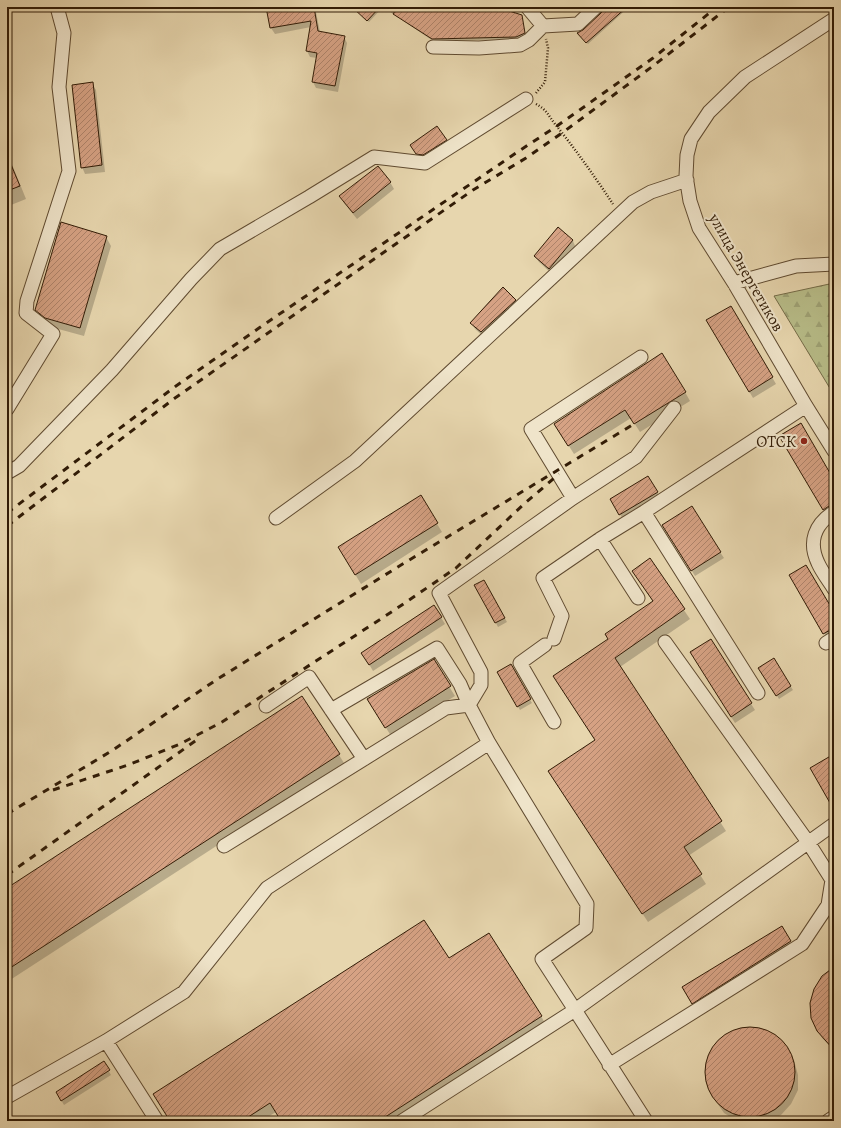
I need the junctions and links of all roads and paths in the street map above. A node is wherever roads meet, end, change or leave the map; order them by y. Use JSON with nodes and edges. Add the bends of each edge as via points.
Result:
{"nodes":[{"id":1,"x":56,"y":7,"type":"edge"},
{"id":2,"x":527,"y":7,"type":"edge"},
{"id":3,"x":596,"y":7,"type":"edge"},
{"id":4,"x":834,"y":19,"type":"edge"},
{"id":5,"x":543,"y":26,"type":"junction"},
{"id":6,"x":433,"y":47,"type":"dead end"},
{"id":7,"x":526,"y":99,"type":"junction"},
{"id":8,"x":687,"y":180,"type":"junction"},
{"id":9,"x":620,"y":214,"type":"junction"},
{"id":10,"x":834,"y":264,"type":"edge"},
{"id":11,"x":734,"y":283,"type":"junction"},
{"id":12,"x":641,"y":357,"type":"dead end"},
{"id":13,"x":806,"y":406,"type":"junction"},
{"id":14,"x":674,"y":408,"type":"dead end"},
{"id":15,"x":7,"y":409,"type":"edge"},
{"id":16,"x":834,"y":451,"type":"edge"},
{"id":17,"x":7,"y":473,"type":"edge"},
{"id":18,"x":573,"y":498,"type":"junction"},
{"id":19,"x":644,"y":512,"type":"junction"},
{"id":20,"x":834,"y":512,"type":"edge"},
{"id":21,"x":276,"y":518,"type":"dead end"},
{"id":22,"x":600,"y":539,"type":"junction"},
{"id":23,"x":834,"y":589,"type":"edge"},
{"id":24,"x":638,"y":598,"type":"dead end"},
{"id":25,"x":665,"y":642,"type":"dead end"},
{"id":26,"x":758,"y":693,"type":"dead end"},
{"id":27,"x":469,"y":705,"type":"junction"},
{"id":28,"x":266,"y":706,"type":"dead end"},
{"id":29,"x":331,"y":710,"type":"junction"},
{"id":30,"x":554,"y":722,"type":"dead end"},
{"id":31,"x":489,"y":743,"type":"junction"},
{"id":32,"x":364,"y":759,"type":"junction"},
{"id":33,"x":834,"y":824,"type":"edge"},
{"id":34,"x":808,"y":842,"type":"junction"},
{"id":35,"x":224,"y":846,"type":"dead end"},
{"id":36,"x":575,"y":1010,"type":"junction"},
{"id":37,"x":106,"y":1041,"type":"junction"},
{"id":38,"x":609,"y":1065,"type":"junction"},
{"id":39,"x":7,"y":1097,"type":"edge"},
{"id":40,"x":834,"y":1117,"type":"edge"},
{"id":41,"x":157,"y":1121,"type":"edge"},
{"id":42,"x":402,"y":1121,"type":"edge"},
{"id":43,"x":646,"y":1121,"type":"edge"},
{"id":44,"x":828,"y":1121,"type":"edge"}],
"edges":[{"from":1,"to":15,"type":"street","via":[[64,33],[59,87],[68,171],[27,301],[26,313],[53,334]]},
{"from":2,"to":5,"type":"street"},
{"from":3,"to":5,"type":"street","via":[[578,24]]},
{"from":4,"to":8,"type":"street","name":"улица Энергетиков","via":[[745,77],[709,112],[691,139],[686,155]]},
{"from":5,"to":6,"type":"street","via":[[520,45],[479,48]]},
{"from":5,"to":7,"type":"path","via":[[548,48],[545,82],[537,92]]},
{"from":7,"to":9,"type":"path","via":[[544,108]]},
{"from":7,"to":17,"type":"street","via":[[425,163],[374,156],[220,249],[112,370],[19,466]]},
{"from":8,"to":9,"type":"street","via":[[650,192]]},
{"from":8,"to":11,"type":"street","name":"улица Энергетиков","via":[[690,201],[699,228]]},
{"from":9,"to":21,"type":"street","via":[[355,461]]},
{"from":10,"to":11,"type":"street","via":[[796,266]]},
{"from":11,"to":13,"type":"street","name":"улица Энергетиков"},
{"from":12,"to":18,"type":"street","via":[[531,429]]},
{"from":13,"to":16,"type":"street","name":"улица Энергетиков"},
{"from":13,"to":19,"type":"street"},
{"from":14,"to":18,"type":"street","via":[[636,457]]},
{"from":18,"to":27,"type":"street","via":[[439,593],[481,672],[481,686]]},
{"from":19,"to":22,"type":"street"},
{"from":19,"to":26,"type":"street"},
{"from":20,"to":23,"type":"street","via":[[825,517],[816,529],[813,545],[817,562]]},
{"from":22,"to":24,"type":"street"},
{"from":22,"to":30,"type":"street","via":[[543,578],[562,616],[549,642],[520,663]]},
{"from":25,"to":34,"type":"street"},
{"from":27,"to":29,"type":"street","via":[[460,684],[437,648]]},
{"from":27,"to":31,"type":"street"},
{"from":27,"to":32,"type":"street","via":[[446,708]]},
{"from":28,"to":29,"type":"street","via":[[309,677]]},
{"from":29,"to":32,"type":"street"},
{"from":31,"to":36,"type":"street","via":[[587,904],[586,928],[542,959]]},
{"from":31,"to":37,"type":"street","via":[[267,888],[184,992]]},
{"from":32,"to":35,"type":"street"},
{"from":33,"to":34,"type":"street"},
{"from":34,"to":36,"type":"street"},
{"from":34,"to":38,"type":"street","via":[[832,880],[828,905],[802,944]]},
{"from":36,"to":38,"type":"street"},
{"from":36,"to":42,"type":"street"},
{"from":37,"to":39,"type":"street"},
{"from":37,"to":41,"type":"street"},
{"from":38,"to":43,"type":"street"},
{"from":40,"to":44,"type":"street"}]}
